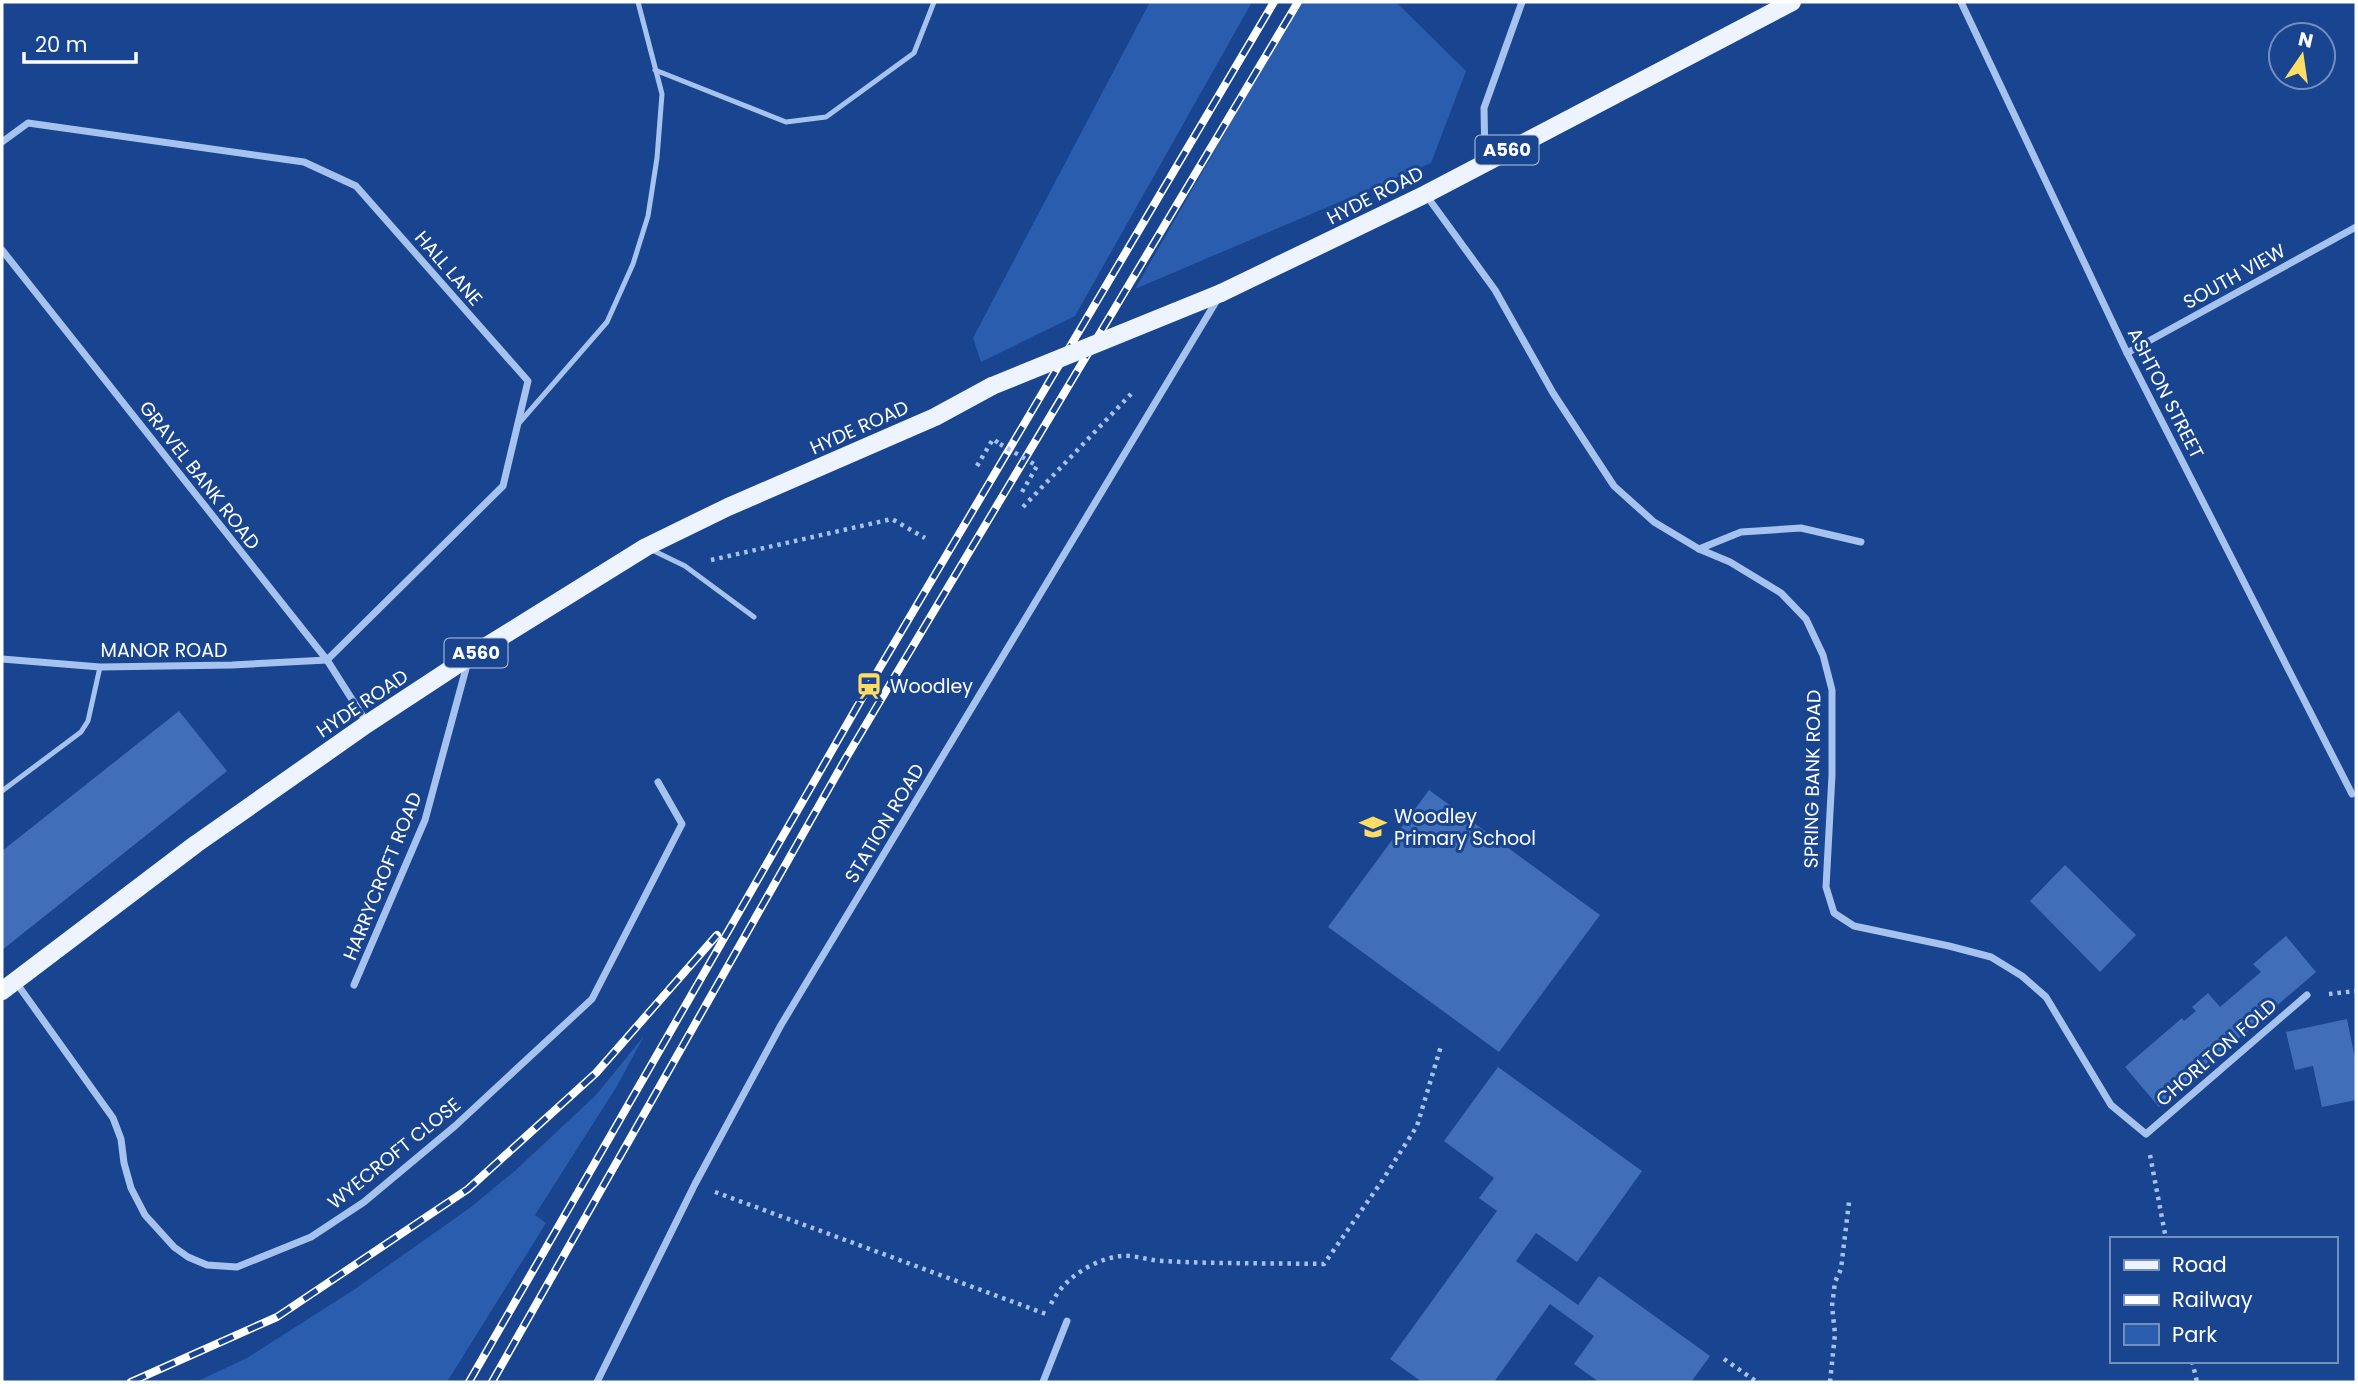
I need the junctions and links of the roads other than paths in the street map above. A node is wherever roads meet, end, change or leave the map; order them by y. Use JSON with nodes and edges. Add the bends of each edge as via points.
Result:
{"nodes":[{"id":1,"x":638,"y":2,"type":"edge"},
{"id":2,"x":934,"y":2,"type":"edge"},
{"id":3,"x":1521,"y":2,"type":"edge"},
{"id":4,"x":1792,"y":2,"type":"edge"},
{"id":5,"x":1961,"y":2,"type":"edge"},
{"id":6,"x":655,"y":70,"type":"junction"},
{"id":7,"x":2,"y":142,"type":"edge"},
{"id":8,"x":1485,"y":162,"type":"junction"},
{"id":9,"x":1426,"y":194,"type":"junction"},
{"id":10,"x":2356,"y":227,"type":"edge"},
{"id":11,"x":2,"y":250,"type":"edge"},
{"id":12,"x":1221,"y":293,"type":"junction"},
{"id":13,"x":2127,"y":353,"type":"junction"},
{"id":14,"x":518,"y":424,"type":"junction"},
{"id":15,"x":1861,"y":542,"type":"dead end"},
{"id":16,"x":646,"y":547,"type":"junction"},
{"id":17,"x":1699,"y":550,"type":"junction"},
{"id":18,"x":754,"y":617,"type":"dead end"},
{"id":19,"x":469,"y":657,"type":"junction"},
{"id":20,"x":2,"y":659,"type":"edge"},
{"id":21,"x":327,"y":660,"type":"junction"},
{"id":22,"x":100,"y":667,"type":"junction"},
{"id":23,"x":367,"y":724,"type":"junction"},
{"id":24,"x":659,"y":782,"type":"dead end"},
{"id":25,"x":2,"y":791,"type":"edge"},
{"id":26,"x":2352,"y":794,"type":"dead end"},
{"id":27,"x":354,"y":985,"type":"dead end"},
{"id":28,"x":8,"y":986,"type":"edge"},
{"id":29,"x":2308,"y":995,"type":"dead end"},
{"id":30,"x":2146,"y":1134,"type":"joint"},
{"id":31,"x":1067,"y":1321,"type":"road end"},
{"id":32,"x":597,"y":1382,"type":"edge"},
{"id":33,"x":1043,"y":1382,"type":"edge"}],
"edges":[{"from":1,"to":6,"type":"lane"},
{"from":2,"to":6,"type":"lane","via":[[914,53],[826,117],[786,122]]},
{"from":3,"to":8,"type":"street","via":[[1484,108]]},
{"from":4,"to":8,"type":"main road","name":"HYDE ROAD","number":"A560"},
{"from":5,"to":13,"type":"street","name":"ASHTON STREET"},
{"from":6,"to":14,"type":"lane","via":[[662,94],[657,158],[648,216],[633,264],[607,322]]},
{"from":7,"to":14,"type":"street","name":"HALL LANE","via":[[28,123],[304,162],[356,186],[528,381]]},
{"from":8,"to":9,"type":"main road","name":"HYDE ROAD","number":"A560"},
{"from":9,"to":12,"type":"main road","name":"HYDE ROAD","number":"A560"},
{"from":9,"to":17,"type":"street","name":"SPRING BANK ROAD","via":[[1495,290],[1553,393],[1614,486],[1654,522]]},
{"from":10,"to":13,"type":"street","name":"SOUTH VIEW"},
{"from":11,"to":21,"type":"street","name":"GRAVEL BANK ROAD"},
{"from":12,"to":16,"type":"main road","name":"HYDE ROAD","number":"A560","bridge":true,"via":[[992,386],[935,417]]},
{"from":12,"to":32,"type":"street","name":"STATION ROAD","via":[[781,1025],[695,1184]]},
{"from":13,"to":26,"type":"street","name":"ASHTON STREET"},
{"from":14,"to":21,"type":"street","name":"HALL LANE","via":[[503,486]]},
{"from":15,"to":17,"type":"street","via":[[1801,528],[1741,532]]},
{"from":16,"to":18,"type":"lane","via":[[685,566]]},
{"from":16,"to":19,"type":"main road","name":"HYDE ROAD","number":"A560"},
{"from":17,"to":30,"type":"street","name":"SPRING BANK ROAD","via":[[1730,562],[1781,593],[1806,619],[1823,655],[1832,690],[1826,887],[1834,913],[1854,926],[1991,957],[2022,976],[2046,997],[2111,1105]]},
{"from":19,"to":23,"type":"main road","name":"HYDE ROAD","number":"A560"},
{"from":19,"to":27,"type":"street","name":"HARRYCROFT ROAD","via":[[425,820]]},
{"from":20,"to":22,"type":"street","name":"MANOR ROAD"},
{"from":21,"to":22,"type":"street","name":"MANOR ROAD"},
{"from":21,"to":23,"type":"street","name":"GRAVEL BANK ROAD"},
{"from":22,"to":25,"type":"lane","via":[[88,721],[81,732]]},
{"from":23,"to":28,"type":"main road","name":"HYDE ROAD","number":"A560","via":[[196,844]]},
{"from":24,"to":28,"type":"street","name":"WYECROFT CLOSE","via":[[682,824],[592,999],[455,1126],[364,1202],[311,1237],[237,1267],[207,1265],[188,1257],[145,1215],[131,1188],[113,1118]]},
{"from":29,"to":30,"type":"street","name":"CHORLTON FOLD"},
{"from":31,"to":33,"type":"street"}]}
